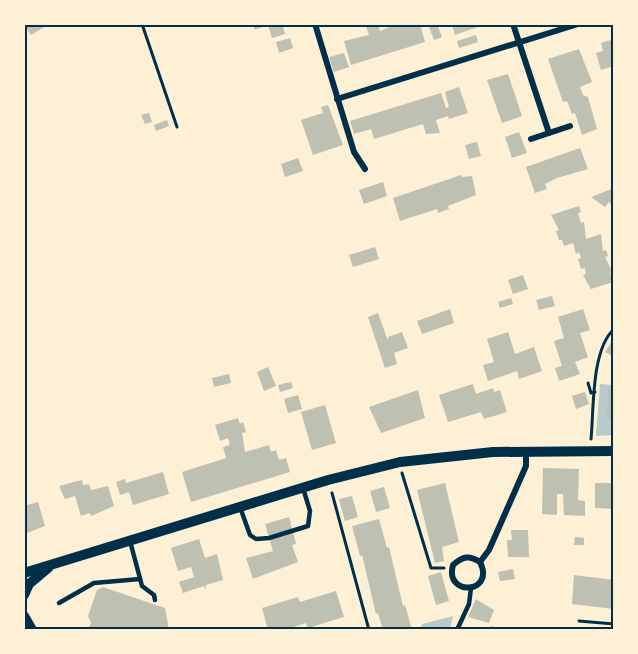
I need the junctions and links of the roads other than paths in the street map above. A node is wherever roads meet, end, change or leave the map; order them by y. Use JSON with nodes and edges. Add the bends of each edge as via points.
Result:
{"nodes":[{"id":1,"x":315,"y":24,"type":"edge"},
{"id":2,"x":513,"y":24,"type":"edge"},
{"id":3,"x":578,"y":24,"type":"edge"},
{"id":4,"x":519,"y":42,"type":"junction"},
{"id":5,"x":337,"y":99,"type":"junction"},
{"id":6,"x":570,"y":126,"type":"dead end"},
{"id":7,"x":549,"y":133,"type":"junction"},
{"id":8,"x":531,"y":139,"type":"dead end"},
{"id":9,"x":365,"y":169,"type":"dead end"},
{"id":10,"x":526,"y":451,"type":"junction"},
{"id":11,"x":614,"y":451,"type":"edge"},
{"id":12,"x":303,"y":488,"type":"junction"},
{"id":13,"x":240,"y":507,"type":"junction"},
{"id":14,"x":130,"y":541,"type":"junction"},
{"id":15,"x":480,"y":562,"type":"junction"},
{"id":16,"x":51,"y":566,"type":"junction"},
{"id":17,"x":24,"y":573,"type":"edge"},
{"id":18,"x":140,"y":579,"type":"junction"},
{"id":19,"x":471,"y":588,"type":"junction"},
{"id":20,"x":24,"y":595,"type":"edge"},
{"id":21,"x":155,"y":600,"type":"dead end"},
{"id":22,"x":59,"y":603,"type":"dead end"},
{"id":23,"x":24,"y":616,"type":"edge"},
{"id":24,"x":32,"y":630,"type":"edge"},
{"id":25,"x":457,"y":630,"type":"edge"}],
"edges":[{"from":1,"to":5,"type":"street"},
{"from":2,"to":4,"type":"street"},
{"from":3,"to":4,"type":"street"},
{"from":4,"to":5,"type":"street"},
{"from":4,"to":7,"type":"street"},
{"from":5,"to":9,"type":"street","via":[[354,152]]},
{"from":6,"to":7,"type":"street"},
{"from":7,"to":8,"type":"street"},
{"from":10,"to":11,"type":"street"},
{"from":10,"to":12,"type":"street","via":[[468,453],[400,462]]},
{"from":10,"to":15,"type":"street","via":[[526,466]]},
{"from":12,"to":13,"type":"street"},
{"from":12,"to":13,"type":"lane","via":[[310,510],[308,526],[293,531],[256,539],[250,535]]},
{"from":13,"to":14,"type":"street"},
{"from":14,"to":16,"type":"street"},
{"from":14,"to":18,"type":"lane"},
{"from":15,"to":19,"type":"street","via":[[483,578]]},
{"from":15,"to":19,"type":"street","via":[[471,556],[461,558],[452,570],[458,585]]},
{"from":16,"to":17,"type":"street"},
{"from":16,"to":20,"type":"street","via":[[29,584]]},
{"from":18,"to":21,"type":"lane"},
{"from":18,"to":22,"type":"lane","via":[[94,583]]},
{"from":19,"to":25,"type":"lane","via":[[469,604]]},
{"from":23,"to":24,"type":"street"}]}
